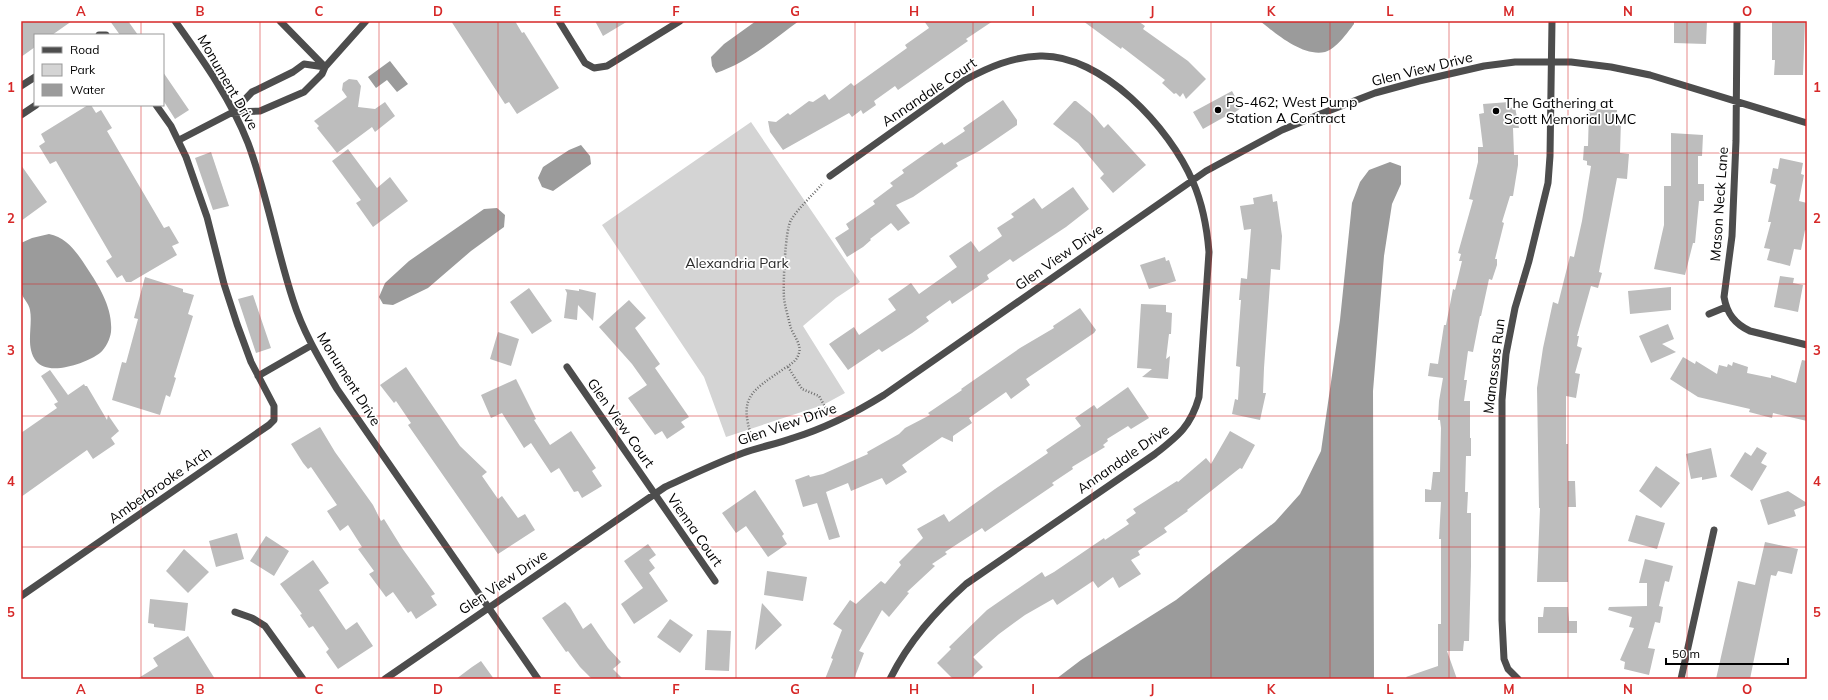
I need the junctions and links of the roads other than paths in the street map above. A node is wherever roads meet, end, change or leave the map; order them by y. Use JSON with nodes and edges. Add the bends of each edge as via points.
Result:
{"nodes":[{"id":1,"x":175,"y":21,"type":"edge"},
{"id":2,"x":280,"y":21,"type":"edge"},
{"id":3,"x":366,"y":21,"type":"edge"},
{"id":4,"x":559,"y":21,"type":"edge"},
{"id":5,"x":680,"y":21,"type":"edge"},
{"id":6,"x":1552,"y":21,"type":"edge"},
{"id":7,"x":1737,"y":21,"type":"edge"},
{"id":8,"x":1552,"y":61,"type":"junction"},
{"id":9,"x":326,"y":67,"type":"junction"},
{"id":10,"x":34,"y":78,"type":"edge"},
{"id":11,"x":21,"y":86,"type":"edge"},
{"id":12,"x":1736,"y":102,"type":"junction"},
{"id":13,"x":34,"y":106,"type":"edge"},
{"id":14,"x":157,"y":106,"type":"edge"},
{"id":15,"x":234,"y":112,"type":"junction"},
{"id":16,"x":21,"y":115,"type":"edge"},
{"id":17,"x":1807,"y":123,"type":"edge"},
{"id":18,"x":179,"y":140,"type":"junction"},
{"id":19,"x":830,"y":176,"type":"road end"},
{"id":20,"x":1192,"y":180,"type":"junction"},
{"id":21,"x":1726,"y":307,"type":"junction"},
{"id":22,"x":1709,"y":314,"type":"dead end"},
{"id":23,"x":312,"y":345,"type":"junction"},
{"id":24,"x":1807,"y":345,"type":"edge"},
{"id":25,"x":567,"y":367,"type":"dead end"},
{"id":26,"x":258,"y":376,"type":"junction"},
{"id":27,"x":655,"y":494,"type":"junction"},
{"id":28,"x":1714,"y":530,"type":"dead end"},
{"id":29,"x":715,"y":581,"type":"dead end"},
{"id":30,"x":21,"y":596,"type":"edge"},
{"id":31,"x":488,"y":608,"type":"junction"},
{"id":32,"x":235,"y":612,"type":"dead end"},
{"id":33,"x":1514,"y":678,"type":"edge"},
{"id":34,"x":303,"y":679,"type":"edge"},
{"id":35,"x":385,"y":679,"type":"edge"},
{"id":36,"x":538,"y":679,"type":"edge"},
{"id":37,"x":890,"y":679,"type":"edge"},
{"id":38,"x":1681,"y":679,"type":"edge"}],
"edges":[{"from":1,"to":15,"type":"street","name":"Monument Drive"},
{"from":2,"to":9,"type":"street"},
{"from":3,"to":9,"type":"street"},
{"from":4,"to":5,"type":"street","via":[[585,63],[594,68],[607,66]]},
{"from":6,"to":8,"type":"street","name":"Manassas Run"},
{"from":7,"to":12,"type":"street","name":"Mason Neck Lane"},
{"from":8,"to":12,"type":"street","name":"Glen View Drive","via":[[1611,67],[1650,75]]},
{"from":8,"to":20,"type":"street","name":"Glen View Drive","via":[[1484,66],[1375,93],[1282,130]]},
{"from":8,"to":33,"type":"street","name":"Manassas Run","via":[[1548,183],[1529,261],[1514,308],[1502,400],[1502,620],[1504,659]]},
{"from":9,"to":15,"type":"street","via":[[304,92],[260,111]]},
{"from":9,"to":15,"type":"street","via":[[304,64],[252,92]]},
{"from":10,"to":11,"type":"street"},
{"from":12,"to":17,"type":"street","name":"Glen View Drive"},
{"from":12,"to":21,"type":"street","name":"Mason Neck Lane","via":[[1732,236],[1724,298]]},
{"from":13,"to":16,"type":"street"},
{"from":14,"to":18,"type":"street","name":"Amberbrooke Arch"},
{"from":15,"to":18,"type":"street"},
{"from":15,"to":23,"type":"street","name":"Monument Drive","via":[[260,177],[293,301]]},
{"from":18,"to":26,"type":"street","name":"Amberbrooke Arch","via":[[207,217],[237,324]]},
{"from":19,"to":20,"type":"street","name":"Annandale Court","via":[[966,80],[987,68],[1010,60],[1041,56],[1066,59],[1100,74],[1129,98],[1164,134]]},
{"from":20,"to":27,"type":"street","name":"Glen View Drive","via":[[860,410],[834,423],[704,468]]},
{"from":20,"to":37,"type":"street","name":"Annandale Drive","via":[[1201,203],[1209,252],[1199,397],[1188,424],[1180,434],[1155,454],[966,584],[918,632]]},
{"from":21,"to":22,"type":"street"},
{"from":21,"to":24,"type":"street","via":[[1733,319],[1750,331]]},
{"from":23,"to":26,"type":"street"},
{"from":23,"to":31,"type":"street","name":"Monument Drive","via":[[337,389]]},
{"from":25,"to":27,"type":"street","name":"Glen View Court"},
{"from":26,"to":30,"type":"street","name":"Amberbrooke Arch","via":[[274,406],[274,420],[269,425]]},
{"from":27,"to":29,"type":"street","name":"Vienna Court"},
{"from":27,"to":31,"type":"street","name":"Glen View Drive"},
{"from":28,"to":38,"type":"street"},
{"from":31,"to":35,"type":"street","name":"Glen View Drive"},
{"from":31,"to":36,"type":"street","name":"Monument Drive"},
{"from":32,"to":34,"type":"street","via":[[265,626]]}]}
